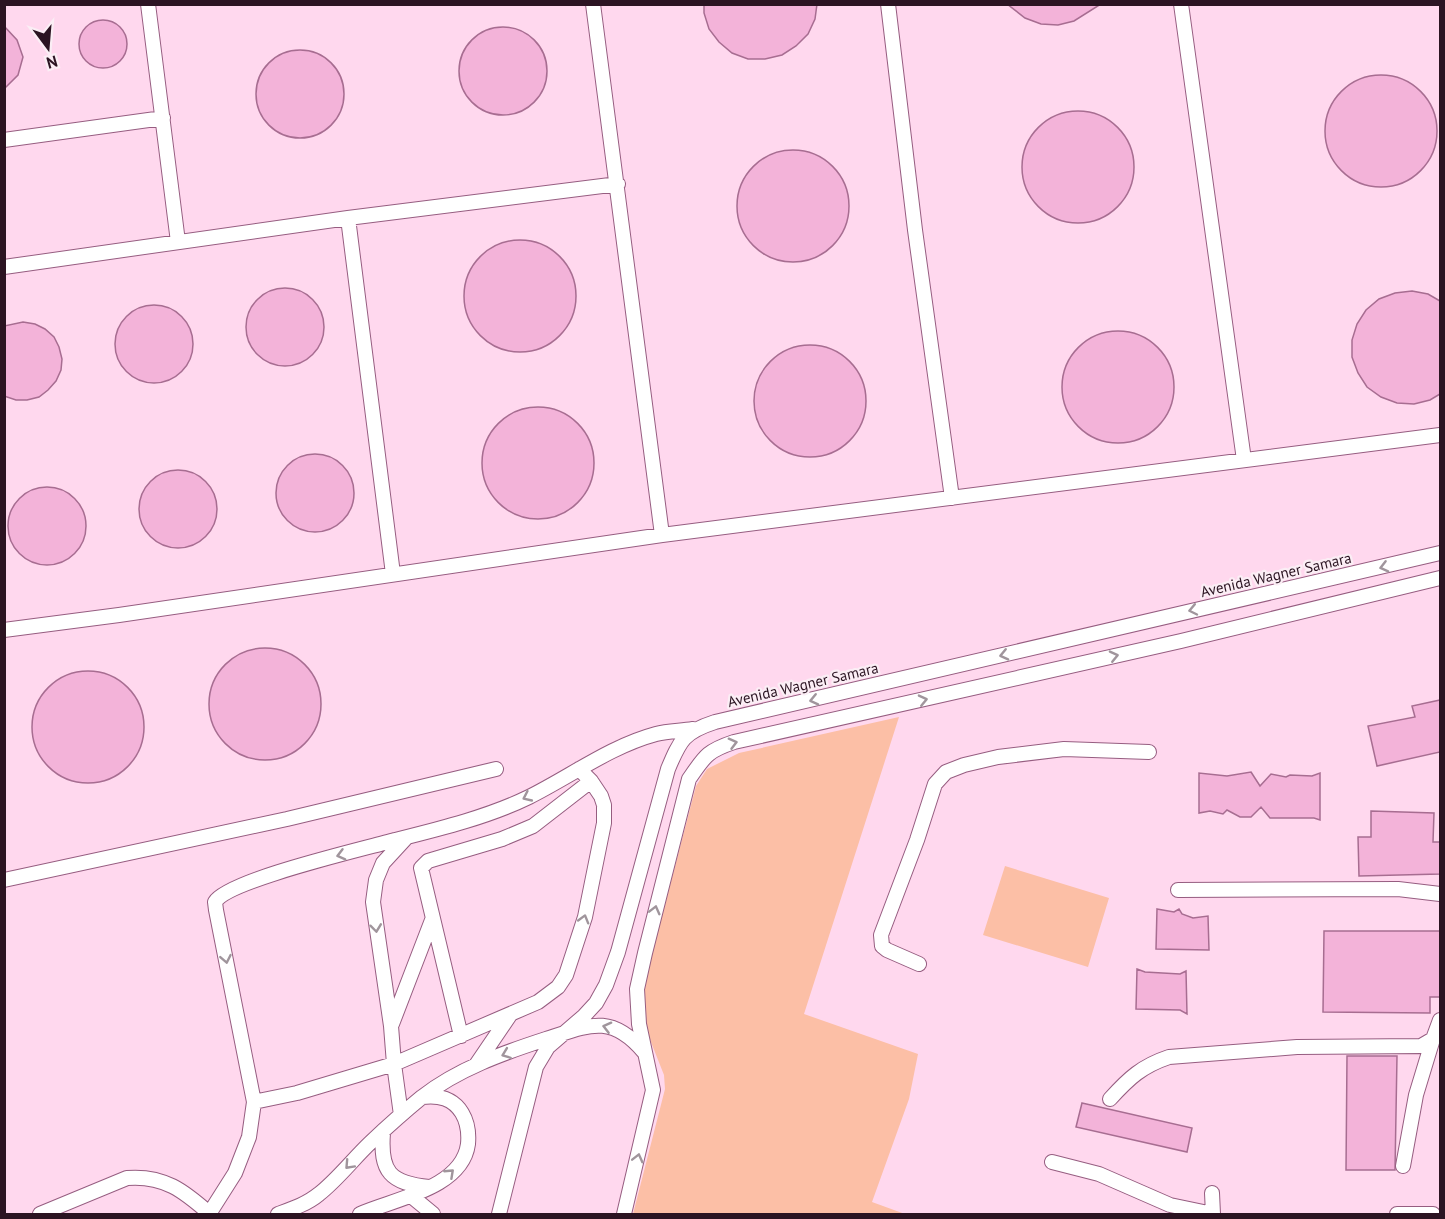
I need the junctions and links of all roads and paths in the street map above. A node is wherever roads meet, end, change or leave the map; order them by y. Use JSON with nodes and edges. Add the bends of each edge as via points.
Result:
{"nodes":[{"id":1,"x":148,"y":4,"type":"edge"},
{"id":2,"x":593,"y":4,"type":"edge"},
{"id":3,"x":888,"y":4,"type":"edge"},
{"id":4,"x":1181,"y":4,"type":"edge"},
{"id":5,"x":163,"y":118,"type":"junction"},
{"id":6,"x":4,"y":140,"type":"edge"},
{"id":7,"x":618,"y":183,"type":"junction"},
{"id":8,"x":348,"y":218,"type":"junction"},
{"id":9,"x":178,"y":242,"type":"junction"},
{"id":10,"x":4,"y":267,"type":"edge"},
{"id":11,"x":1440,"y":435,"type":"edge"},
{"id":12,"x":1244,"y":460,"type":"junction"},
{"id":13,"x":952,"y":498,"type":"junction"},
{"id":14,"x":662,"y":535,"type":"junction"},
{"id":15,"x":1440,"y":553,"type":"edge"},
{"id":16,"x":393,"y":574,"type":"junction"},
{"id":17,"x":1440,"y":578,"type":"edge"},
{"id":18,"x":4,"y":630,"type":"edge"},
{"id":19,"x":693,"y":729,"type":"junction"},
{"id":20,"x":1149,"y":752,"type":"dead end"},
{"id":21,"x":496,"y":769,"type":"dead end"},
{"id":22,"x":579,"y":769,"type":"junction"},
{"id":23,"x":591,"y":781,"type":"junction"},
{"id":24,"x":405,"y":838,"type":"junction"},
{"id":25,"x":4,"y":880,"type":"edge"},
{"id":26,"x":1178,"y":890,"type":"dead end"},
{"id":27,"x":1440,"y":894,"type":"edge"},
{"id":28,"x":432,"y":920,"type":"junction"},
{"id":29,"x":919,"y":964,"type":"dead end"},
{"id":30,"x":510,"y":1015,"type":"junction"},
{"id":31,"x":1440,"y":1020,"type":"edge"},
{"id":32,"x":391,"y":1026,"type":"junction"},
{"id":33,"x":561,"y":1034,"type":"junction"},
{"id":34,"x":461,"y":1036,"type":"junction"},
{"id":35,"x":1433,"y":1039,"type":"junction"},
{"id":36,"x":646,"y":1054,"type":"junction"},
{"id":37,"x":394,"y":1064,"type":"junction"},
{"id":38,"x":476,"y":1065,"type":"junction"},
{"id":39,"x":422,"y":1097,"type":"junction"},
{"id":40,"x":1110,"y":1099,"type":"dead end"},
{"id":41,"x":254,"y":1102,"type":"junction"},
{"id":42,"x":401,"y":1115,"type":"junction"},
{"id":43,"x":383,"y":1133,"type":"junction"},
{"id":44,"x":1052,"y":1162,"type":"dead end"},
{"id":45,"x":1403,"y":1166,"type":"dead end"},
{"id":46,"x":430,"y":1187,"type":"junction"},
{"id":47,"x":1212,"y":1193,"type":"dead end"},
{"id":48,"x":410,"y":1195,"type":"junction"},
{"id":49,"x":210,"y":1214,"type":"edge"},
{"id":50,"x":1213,"y":1214,"type":"edge"},
{"id":51,"x":40,"y":1215,"type":"edge"},
{"id":52,"x":278,"y":1215,"type":"edge"},
{"id":53,"x":360,"y":1215,"type":"edge"},
{"id":54,"x":433,"y":1215,"type":"edge"},
{"id":55,"x":499,"y":1215,"type":"edge"},
{"id":56,"x":624,"y":1215,"type":"edge"},
{"id":57,"x":1397,"y":1215,"type":"edge"},
{"id":58,"x":1433,"y":1215,"type":"edge"}],
"edges":[{"from":1,"to":5,"type":"street"},
{"from":2,"to":7,"type":"street"},
{"from":3,"to":13,"type":"street"},
{"from":4,"to":12,"type":"street"},
{"from":5,"to":6,"type":"street"},
{"from":5,"to":9,"type":"street"},
{"from":7,"to":8,"type":"street"},
{"from":7,"to":14,"type":"street"},
{"from":8,"to":9,"type":"street"},
{"from":8,"to":16,"type":"street"},
{"from":9,"to":10,"type":"street"},
{"from":11,"to":12,"type":"street"},
{"from":12,"to":13,"type":"street"},
{"from":13,"to":14,"type":"street"},
{"from":14,"to":16,"type":"street"},
{"from":15,"to":19,"type":"street","name":"Avenida Wagner Samara","one_way":true},
{"from":16,"to":18,"type":"street"},
{"from":36,"to":17,"type":"street","one_way":true,"via":[[637,988],[645,952],[689,778],[714,749]]},
{"from":19,"to":22,"type":"street","name":"Avenida Wagner Samara","via":[[657,734]]},
{"from":19,"to":33,"type":"street","via":[[678,747],[668,769],[606,985],[596,1003]]},
{"from":20,"to":29,"type":"street","via":[[1064,749],[998,757],[946,772],[935,784],[881,935],[882,946],[887,950]]},
{"from":21,"to":25,"type":"street"},
{"from":22,"to":23,"type":"street"},
{"from":22,"to":24,"type":"street","name":"Avenida Wagner Samara","one_way":true,"via":[[528,797]]},
{"from":23,"to":28,"type":"street","via":[[533,826],[424,864],[421,872]]},
{"from":30,"to":23,"type":"street","one_way":true,"via":[[538,1002],[558,987],[566,975],[585,917],[604,823],[602,796]]},
{"from":24,"to":32,"type":"street","one_way":true,"via":[[383,863],[373,902]]},
{"from":24,"to":41,"type":"street","name":"Avenida Wagner Samara","one_way":true,"via":[[256,880],[219,896],[215,902]]},
{"from":26,"to":27,"type":"street","via":[[1398,888]]},
{"from":28,"to":32,"type":"street"},
{"from":28,"to":34,"type":"street"},
{"from":30,"to":34,"type":"street"},
{"from":30,"to":38,"type":"street"},
{"from":31,"to":35,"type":"street"},
{"from":32,"to":37,"type":"street"},
{"from":36,"to":33,"type":"street","one_way":true,"via":[[632,1037],[612,1027],[589,1025]]},
{"from":33,"to":38,"type":"street","one_way":true},
{"from":33,"to":55,"type":"street","via":[[536,1067]]},
{"from":34,"to":37,"type":"street"},
{"from":35,"to":40,"type":"street","via":[[1421,1047],[1297,1047],[1169,1057],[1149,1064]]},
{"from":35,"to":45,"type":"street","via":[[1416,1095]]},
{"from":56,"to":36,"type":"street","one_way":true,"via":[[653,1090]]},
{"from":37,"to":41,"type":"street"},
{"from":37,"to":42,"type":"street"},
{"from":38,"to":39,"type":"street"},
{"from":39,"to":42,"type":"street"},
{"from":46,"to":39,"type":"street","one_way":true,"via":[[449,1177],[458,1166],[467,1151],[469,1134],[466,1120],[451,1101]]},
{"from":41,"to":49,"type":"street","via":[[249,1137],[235,1173]]},
{"from":42,"to":43,"type":"street"},
{"from":43,"to":46,"type":"street","via":[[382,1158],[387,1170],[398,1181]]},
{"from":43,"to":52,"type":"street","one_way":true,"via":[[318,1195]]},
{"from":44,"to":50,"type":"street","via":[[1099,1174],[1170,1204]]},
{"from":46,"to":48,"type":"street"},
{"from":47,"to":50,"type":"street"},
{"from":48,"to":53,"type":"street"},
{"from":48,"to":54,"type":"street"},
{"from":49,"to":51,"type":"street","via":[[188,1194],[166,1182],[142,1177],[127,1178]]},
{"from":57,"to":58,"type":"street"}]}
